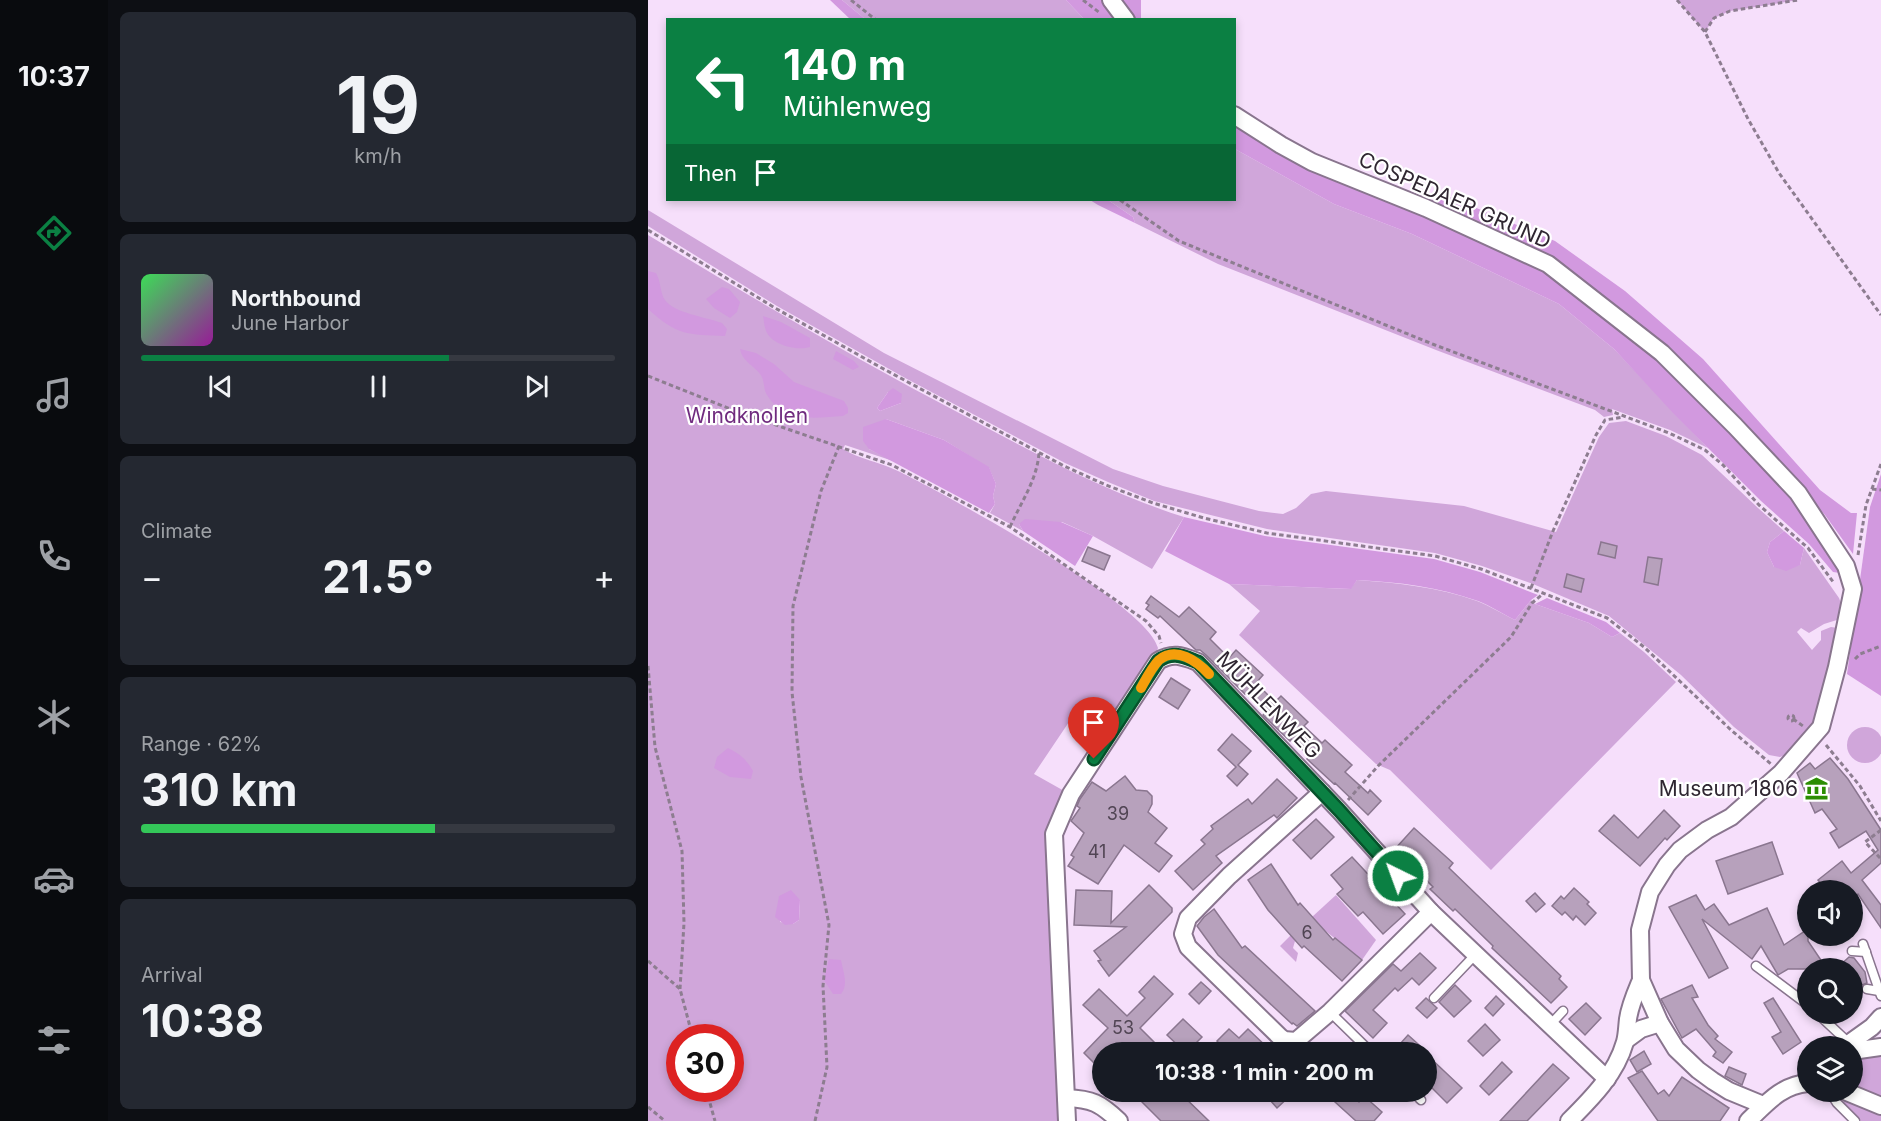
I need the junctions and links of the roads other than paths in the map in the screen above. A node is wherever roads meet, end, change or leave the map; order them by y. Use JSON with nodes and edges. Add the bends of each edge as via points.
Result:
{"nodes":[{"id":1,"x":1106,"y":7,"type":"edge"},
{"id":2,"x":1123,"y":18,"type":"edge"},
{"id":3,"x":1236,"y":116,"type":"edge"},
{"id":4,"x":1322,"y":792,"type":"junction"},
{"id":5,"x":1431,"y":912,"type":"junction"},
{"id":6,"x":1852,"y":951,"type":"dead end"},
{"id":7,"x":1475,"y":955,"type":"junction"},
{"id":8,"x":1765,"y":963,"type":"dead end"},
{"id":9,"x":1756,"y":966,"type":"dead end"},
{"id":10,"x":1769,"y":975,"type":"junction"},
{"id":11,"x":1641,"y":980,"type":"junction"},
{"id":12,"x":1867,"y":989,"type":"dead end"},
{"id":13,"x":1880,"y":994,"type":"edge"},
{"id":14,"x":1797,"y":997,"type":"edge"},
{"id":15,"x":1434,"y":998,"type":"dead end"},
{"id":16,"x":1563,"y":1011,"type":"dead end"},
{"id":17,"x":1330,"y":1012,"type":"junction"},
{"id":18,"x":1881,"y":1017,"type":"edge"},
{"id":19,"x":1660,"y":1023,"type":"junction"},
{"id":20,"x":1827,"y":1024,"type":"edge"},
{"id":21,"x":1550,"y":1026,"type":"junction"},
{"id":22,"x":1839,"y":1036,"type":"edge"},
{"id":23,"x":1861,"y":1036,"type":"edge"},
{"id":24,"x":1626,"y":1040,"type":"junction"},
{"id":25,"x":1361,"y":1042,"type":"edge"},
{"id":26,"x":1863,"y":1047,"type":"edge"},
{"id":27,"x":1881,"y":1047,"type":"edge"},
{"id":28,"x":1606,"y":1079,"type":"junction"},
{"id":29,"x":1797,"y":1084,"type":"edge"},
{"id":30,"x":1066,"y":1098,"type":"junction"},
{"id":31,"x":1863,"y":1099,"type":"edge"},
{"id":32,"x":1836,"y":1102,"type":"edge"},
{"id":33,"x":1763,"y":1105,"type":"junction"},
{"id":34,"x":1881,"y":1106,"type":"edge"},
{"id":35,"x":1067,"y":1121,"type":"edge"},
{"id":36,"x":1119,"y":1121,"type":"edge"},
{"id":37,"x":1569,"y":1121,"type":"edge"},
{"id":38,"x":1748,"y":1121,"type":"edge"},
{"id":39,"x":1855,"y":1121,"type":"edge"}],
"edges":[{"from":1,"to":2,"type":"street"},
{"from":3,"to":11,"type":"street","name":"COSPEDAER GRUND","via":[[1312,162],[1426,208],[1548,264],[1662,353],[1798,493],[1846,566],[1851,596],[1821,727],[1781,773],[1731,817],[1680,850],[1667,865],[1650,892],[1642,918]]},
{"from":4,"to":5,"type":"street","name":"MÜHLENWEG"},
{"from":4,"to":17,"type":"street","via":[[1229,876],[1188,918],[1183,933],[1196,956],[1284,1040],[1302,1038]]},
{"from":4,"to":30,"type":"street","name":"MÜHLENWEG","via":[[1198,662],[1178,654],[1158,661],[1071,794],[1054,834]]},
{"from":5,"to":7,"type":"street","name":"MÜHLENWEG"},
{"from":5,"to":17,"type":"street"},
{"from":6,"to":13,"type":"lane","via":[[1864,948]]},
{"from":7,"to":15,"type":"lane"},
{"from":7,"to":21,"type":"street","name":"MÜHLENWEG"},
{"from":8,"to":10,"type":"lane"},
{"from":9,"to":10,"type":"lane"},
{"from":10,"to":14,"type":"lane"},
{"from":11,"to":19,"type":"street"},
{"from":11,"to":24,"type":"street","via":[[1628,1017]]},
{"from":12,"to":13,"type":"lane"},
{"from":16,"to":21,"type":"lane"},
{"from":17,"to":25,"type":"lane"},
{"from":18,"to":23,"type":"street"},
{"from":19,"to":24,"type":"street","via":[[1641,1029]]},
{"from":19,"to":33,"type":"street","via":[[1676,1049],[1698,1070],[1729,1091]]},
{"from":20,"to":22,"type":"lane"},
{"from":21,"to":28,"type":"street","name":"MÜHLENWEG"},
{"from":24,"to":28,"type":"street"},
{"from":26,"to":27,"type":"street"},
{"from":28,"to":37,"type":"street"},
{"from":29,"to":33,"type":"street"},
{"from":30,"to":35,"type":"street"},
{"from":30,"to":36,"type":"street","via":[[1094,1102]]},
{"from":31,"to":34,"type":"street"},
{"from":32,"to":39,"type":"lane"},
{"from":33,"to":38,"type":"street"}]}
